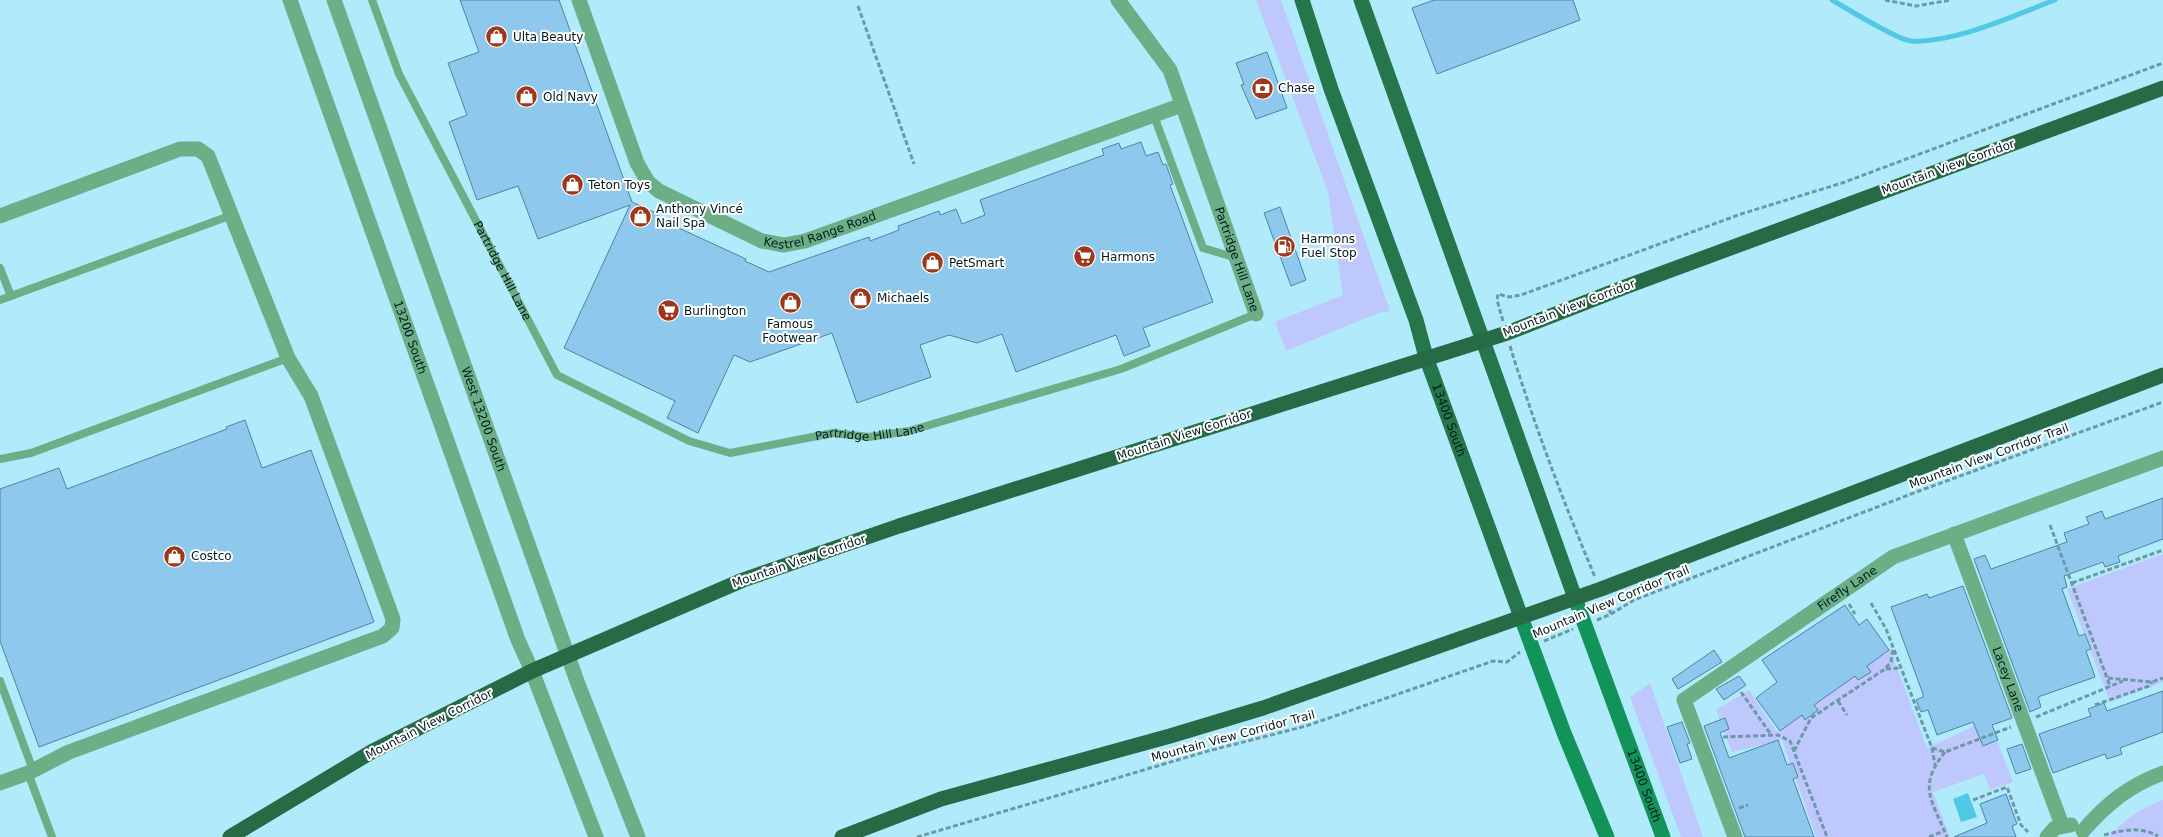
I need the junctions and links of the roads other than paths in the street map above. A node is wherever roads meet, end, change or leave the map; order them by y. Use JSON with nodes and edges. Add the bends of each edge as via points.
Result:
{"nodes":[{"id":1,"x":290,"y":0,"type":"edge"},
{"id":2,"x":334,"y":0,"type":"edge"},
{"id":3,"x":372,"y":0,"type":"edge"},
{"id":4,"x":579,"y":0,"type":"edge"},
{"id":5,"x":1118,"y":0,"type":"edge"},
{"id":6,"x":1302,"y":0,"type":"edge"},
{"id":7,"x":1361,"y":0,"type":"edge"},
{"id":8,"x":2163,"y":88,"type":"edge"},
{"id":9,"x":1182,"y":105,"type":"junction"},
{"id":10,"x":1154,"y":116,"type":"junction"},
{"id":11,"x":232,"y":214,"type":"junction"},
{"id":12,"x":0,"y":216,"type":"edge"},
{"id":13,"x":1237,"y":258,"type":"junction"},
{"id":14,"x":0,"y":268,"type":"edge"},
{"id":15,"x":10,"y":296,"type":"junction"},
{"id":16,"x":0,"y":300,"type":"edge"},
{"id":17,"x":1256,"y":314,"type":"joint"},
{"id":18,"x":1482,"y":340,"type":"junction"},
{"id":19,"x":1426,"y":357,"type":"junction"},
{"id":20,"x":288,"y":358,"type":"junction"},
{"id":21,"x":2163,"y":375,"type":"edge"},
{"id":22,"x":2163,"y":458,"type":"edge"},
{"id":23,"x":0,"y":459,"type":"edge"},
{"id":24,"x":1954,"y":534,"type":"junction"},
{"id":25,"x":1575,"y":598,"type":"junction"},
{"id":26,"x":1521,"y":618,"type":"junction"},
{"id":27,"x":569,"y":656,"type":"junction"},
{"id":28,"x":532,"y":671,"type":"junction"},
{"id":29,"x":0,"y":681,"type":"edge"},
{"id":30,"x":30,"y":772,"type":"junction"},
{"id":31,"x":2163,"y":773,"type":"edge"},
{"id":32,"x":0,"y":783,"type":"edge"},
{"id":33,"x":2062,"y":825,"type":"junction"},
{"id":34,"x":2085,"y":834,"type":"edge"},
{"id":35,"x":52,"y":837,"type":"edge"},
{"id":36,"x":230,"y":837,"type":"edge"},
{"id":37,"x":596,"y":837,"type":"edge"},
{"id":38,"x":638,"y":837,"type":"edge"},
{"id":39,"x":842,"y":837,"type":"edge"},
{"id":40,"x":1607,"y":837,"type":"edge"},
{"id":41,"x":1663,"y":837,"type":"edge"},
{"id":42,"x":1735,"y":837,"type":"edge"},
{"id":43,"x":2047,"y":837,"type":"edge"}],
"edges":[{"from":1,"to":28,"type":"street","name":"13200 South","via":[[511,621]]},
{"from":2,"to":27,"type":"street","name":"West 13200 South"},
{"from":3,"to":17,"type":"lane","name":"Partridge Hill Lane","via":[[399,74],[557,375],[711,450],[730,453],[832,433],[868,437],[909,431],[1121,369]]},
{"from":4,"to":10,"type":"street","name":"Kestrel Range Road","via":[[637,163],[648,182],[659,191],[762,241],[784,245],[805,241]]},
{"from":5,"to":9,"type":"street","name":"Partridge Hill Lane","via":[[1165,62]]},
{"from":6,"to":19,"type":"main road","name":"13400 South","via":[[1331,89],[1416,320]]},
{"from":7,"to":18,"type":"main road","name":"13400 South"},
{"from":8,"to":18,"type":"highway","name":"Mountain View Corridor"},
{"from":9,"to":10,"type":"street","name":"Kestrel Range Road"},
{"from":9,"to":13,"type":"street","name":"Partridge Hill Lane"},
{"from":10,"to":13,"type":"lane","via":[[1203,248]]},
{"from":11,"to":12,"type":"street","via":[[212,161],[198,149],[186,148]]},
{"from":11,"to":15,"type":"lane"},
{"from":11,"to":20,"type":"street"},
{"from":13,"to":17,"type":"street","name":"Partridge Hill Lane"},
{"from":14,"to":15,"type":"lane"},
{"from":15,"to":16,"type":"lane"},
{"from":18,"to":19,"type":"highway","name":"Mountain View Corridor"},
{"from":18,"to":25,"type":"main road","name":"13400 South"},
{"from":19,"to":26,"type":"main road","name":"13400 South"},
{"from":19,"to":27,"type":"highway","name":"Mountain View Corridor","via":[[743,580]]},
{"from":20,"to":23,"type":"lane","via":[[31,453]]},
{"from":20,"to":30,"type":"street","via":[[311,396],[392,614],[392,628],[383,636],[69,752]]},
{"from":21,"to":25,"type":"highway"},
{"from":22,"to":24,"type":"street","name":"Firefly Lane"},
{"from":24,"to":33,"type":"street","name":"Lacey Lane"},
{"from":24,"to":42,"type":"street","name":"Firefly Lane","via":[[1893,557],[1684,700]]},
{"from":25,"to":26,"type":"highway"},
{"from":25,"to":41,"type":"main road","name":"13400 South"},
{"from":26,"to":39,"type":"highway","via":[[1263,708],[941,799]]},
{"from":26,"to":40,"type":"main road","name":"13400 South"},
{"from":27,"to":28,"type":"highway","name":"Mountain View Corridor"},
{"from":27,"to":38,"type":"street","name":"West 13200 South"},
{"from":28,"to":36,"type":"highway","name":"Mountain View Corridor","via":[[373,751]]},
{"from":28,"to":37,"type":"street"},
{"from":29,"to":30,"type":"lane"},
{"from":30,"to":32,"type":"street"},
{"from":30,"to":35,"type":"lane"},
{"from":31,"to":34,"type":"street","via":[[2140,781],[2112,800]]},
{"from":33,"to":34,"type":"street","via":[[2070,825]]},
{"from":33,"to":43,"type":"street"}]}
